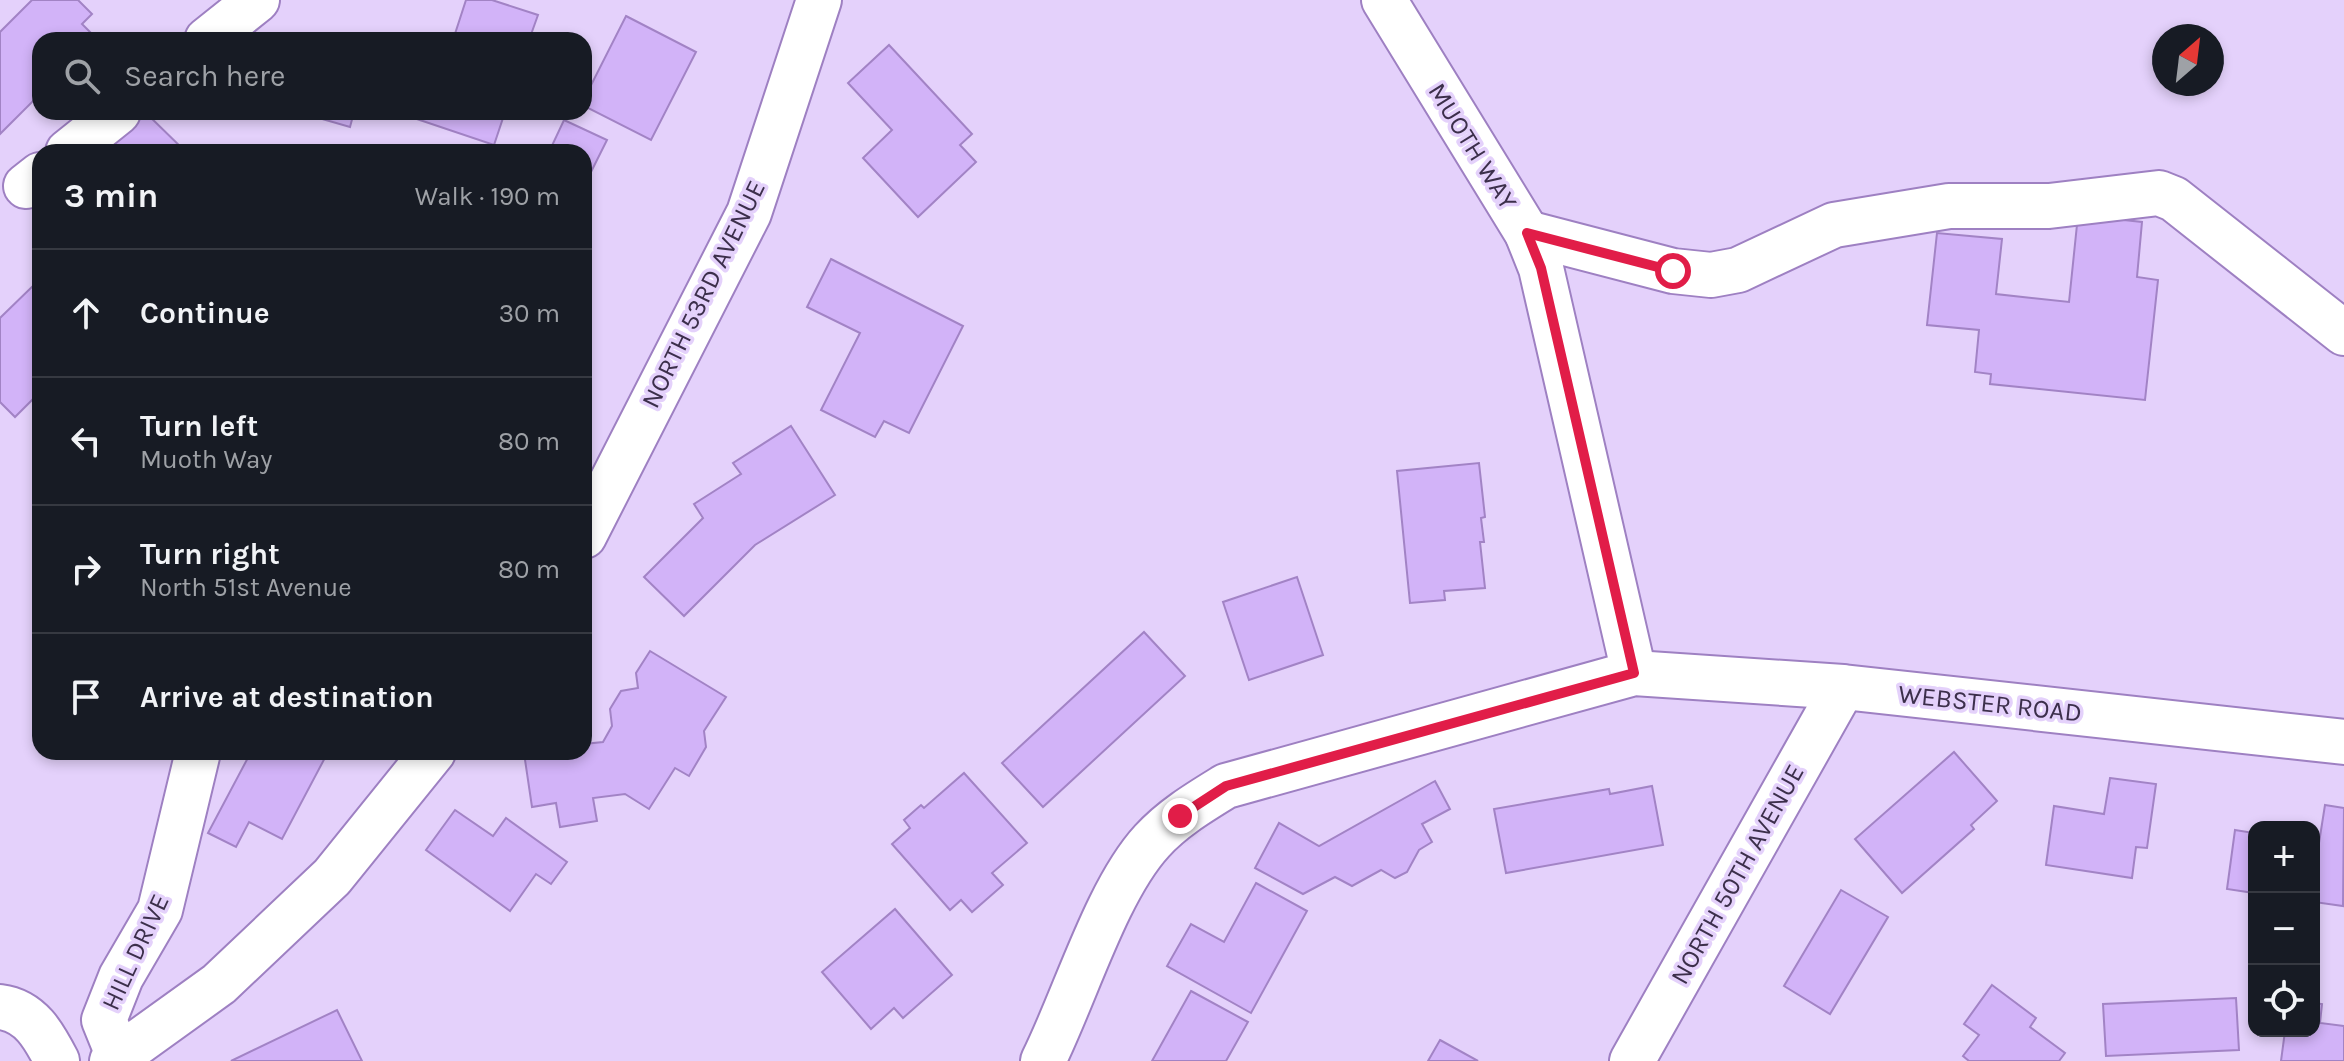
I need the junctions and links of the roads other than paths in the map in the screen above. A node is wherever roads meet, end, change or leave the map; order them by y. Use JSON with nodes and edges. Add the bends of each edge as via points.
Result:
{"nodes":[{"id":1,"x":257,"y":0,"type":"edge"},
{"id":2,"x":819,"y":0,"type":"edge"},
{"id":3,"x":1390,"y":2,"type":"edge"},
{"id":4,"x":217,"y":32,"type":"edge"},
{"id":5,"x":108,"y":120,"type":"edge"},
{"id":6,"x":78,"y":144,"type":"edge"},
{"id":7,"x":1527,"y":233,"type":"junction"},
{"id":8,"x":2344,"y":333,"type":"edge"},
{"id":9,"x":592,"y":520,"type":"edge"},
{"id":10,"x":1634,"y":673,"type":"junction"},
{"id":11,"x":1843,"y":687,"type":"junction"},
{"id":12,"x":2344,"y":742,"type":"edge"},
{"id":13,"x":196,"y":760,"type":"edge"},
{"id":14,"x":427,"y":760,"type":"edge"},
{"id":15,"x":0,"y":1007,"type":"edge"},
{"id":16,"x":116,"y":1059,"type":"edge"},
{"id":17,"x":57,"y":1061,"type":"edge"},
{"id":18,"x":1043,"y":1061,"type":"edge"},
{"id":19,"x":1632,"y":1061,"type":"edge"}],
"edges":[{"from":1,"to":4,"type":"street"},
{"from":2,"to":9,"type":"street","name":"NORTH 53RD AVENUE","via":[[749,213]]},
{"from":3,"to":7,"type":"street","name":"MUOTH WAY"},
{"from":5,"to":6,"type":"street"},
{"from":7,"to":8,"type":"street","via":[[1673,271],[1711,275],[1738,270],[1834,225],[1949,206],[2049,206],[2159,193],[2174,199]]},
{"from":7,"to":10,"type":"street","name":"MUOTH WAY","via":[[1541,268]]},
{"from":10,"to":11,"type":"street","name":"WEBSTER ROAD"},
{"from":10,"to":18,"type":"street","name":"WEBSTER ROAD","via":[[1214,793],[1151,842],[1121,887]]},
{"from":11,"to":12,"type":"street","name":"WEBSTER ROAD"},
{"from":11,"to":19,"type":"street","name":"NORTH 50TH AVENUE"},
{"from":13,"to":16,"type":"street","name":"HILL DRIVE","via":[[160,910],[110,997],[104,1020]]},
{"from":14,"to":16,"type":"street","via":[[332,877],[219,984]]},
{"from":15,"to":17,"type":"street","via":[[40,1028]]}]}
